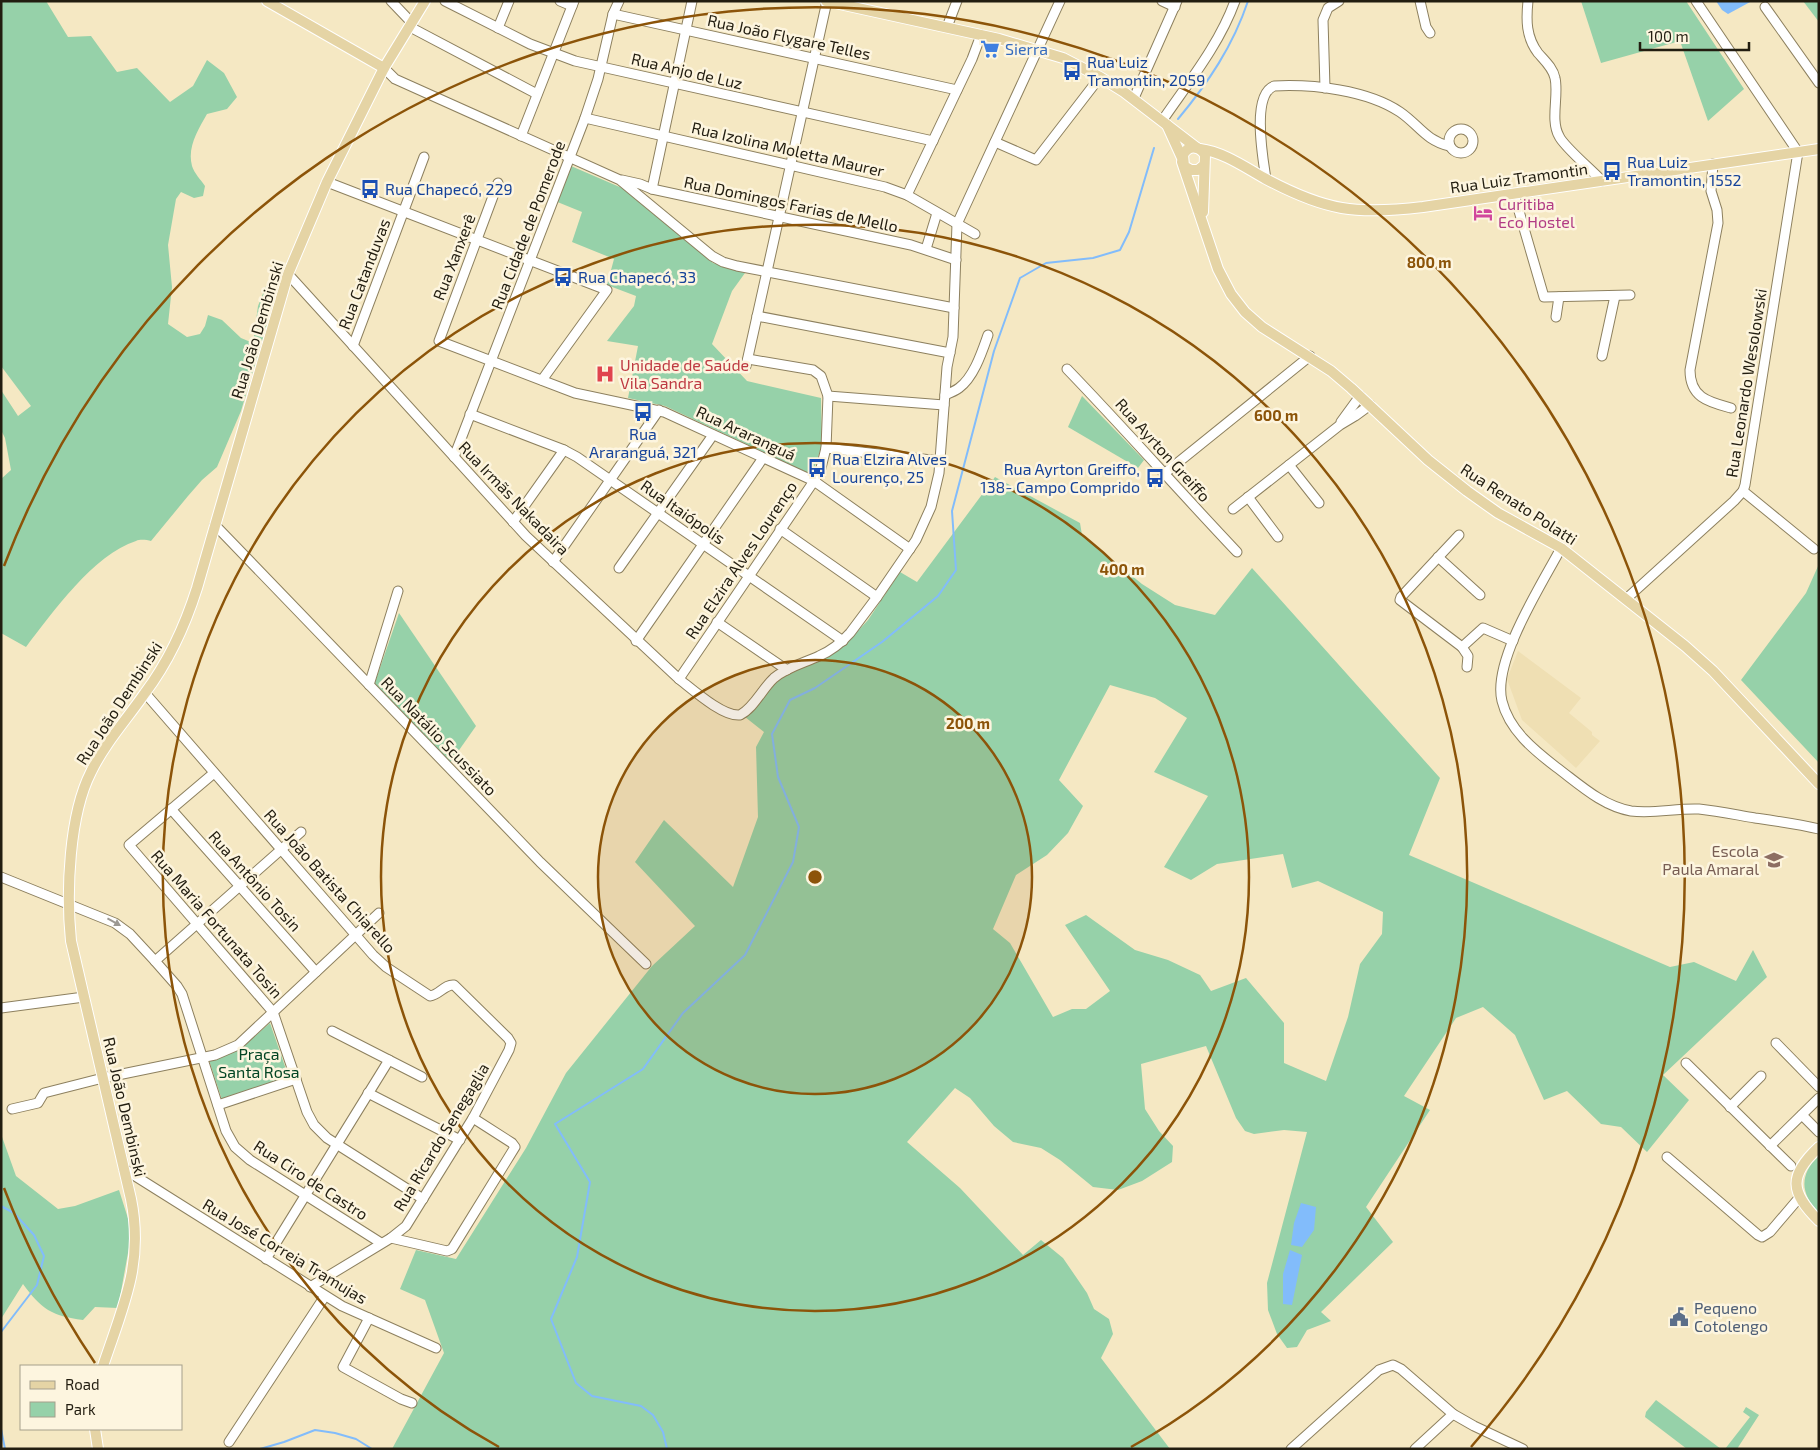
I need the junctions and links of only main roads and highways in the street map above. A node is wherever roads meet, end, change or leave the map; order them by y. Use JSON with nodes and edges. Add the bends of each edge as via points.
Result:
{"nodes":[{"id":1,"x":267,"y":1,"type":"edge"},
{"id":2,"x":425,"y":1,"type":"edge"},
{"id":3,"x":827,"y":1,"type":"edge"},
{"id":4,"x":384,"y":68,"type":"junction"},
{"id":5,"x":1164,"y":123,"type":"junction"},
{"id":6,"x":1199,"y":148,"type":"junction"},
{"id":7,"x":1819,"y":149,"type":"edge"},
{"id":8,"x":1182,"y":160,"type":"junction"},
{"id":9,"x":1232,"y":161,"type":"junction"},
{"id":10,"x":1205,"y":163,"type":"junction"},
{"id":11,"x":1203,"y":219,"type":"junction"},
{"id":12,"x":1819,"y":784,"type":"edge"},
{"id":13,"x":1819,"y":1147,"type":"edge"},
{"id":14,"x":1819,"y":1222,"type":"edge"},
{"id":15,"x":103,"y":1365,"type":"edge"},
{"id":16,"x":95,"y":1430,"type":"edge"},
{"id":17,"x":98,"y":1449,"type":"edge"}],
"edges":[{"from":1,"to":4,"type":"main road"},
{"from":2,"to":4,"type":"main road","name":"Rua João Dembinski"},
{"from":3,"to":5,"type":"main road","name":"Rua Luiz Tramontin","via":[[981,35],[1063,58],[1134,98]]},
{"from":4,"to":15,"type":"main road","name":"Rua João Dembinski","via":[[327,182],[288,274],[184,625],[168,659],[101,754],[81,794],[75,824],[69,903],[73,952],[136,1226],[128,1292]]},
{"from":5,"to":6,"type":"main road","name":"Rua Luiz Tramontin"},
{"from":5,"to":8,"type":"main road","name":"Rua Luiz Tramontin"},
{"from":6,"to":8,"type":"main road","via":[[1187,149]]},
{"from":6,"to":9,"type":"main road","name":"Rua Luiz Tramontin"},
{"from":6,"to":10,"type":"main road","via":[[1205,155]]},
{"from":7,"to":9,"type":"main road","name":"Rua Luiz Tramontin","via":[[1406,209],[1358,210],[1316,202]]},
{"from":8,"to":10,"type":"main road","via":[[1187,169],[1194,171]]},
{"from":8,"to":11,"type":"main road","name":"Rua Renato Polatti"},
{"from":9,"to":10,"type":"main road","name":"Rua Luiz Tramontin"},
{"from":10,"to":11,"type":"main road","name":"Rua Renato Polatti"},
{"from":11,"to":12,"type":"main road","name":"Rua Renato Polatti","via":[[1218,269],[1245,312],[1262,327],[1331,370],[1466,491],[1561,548],[1704,663]]},
{"from":13,"to":14,"type":"main road","via":[[1800,1167],[1797,1182],[1799,1198]]},
{"from":16,"to":17,"type":"main road"}]}
